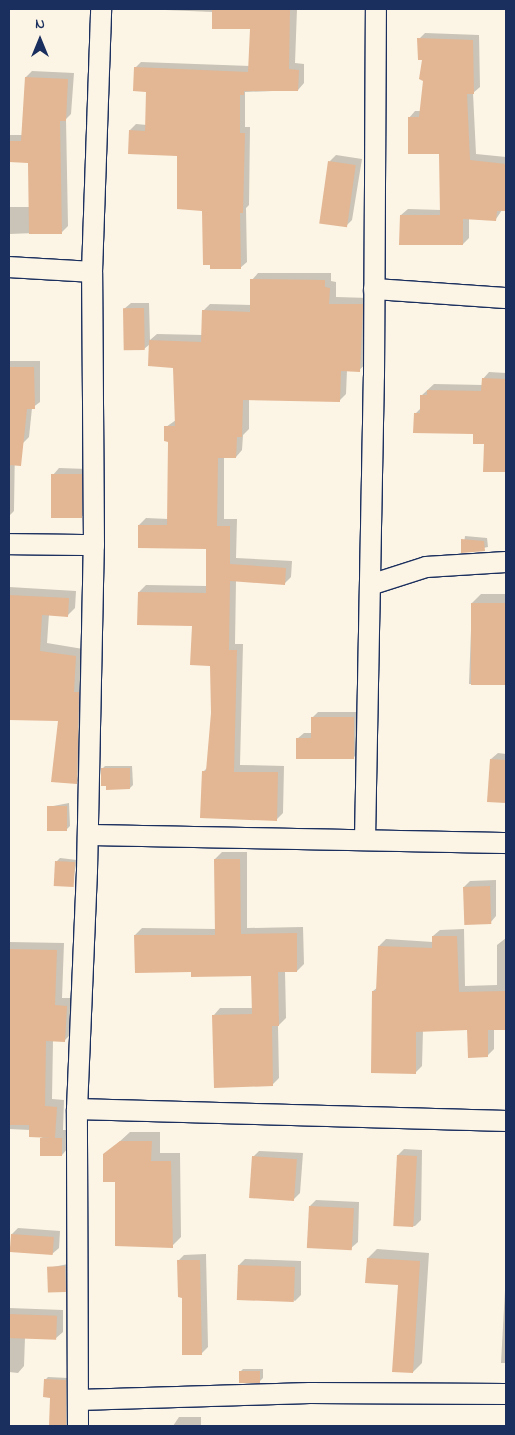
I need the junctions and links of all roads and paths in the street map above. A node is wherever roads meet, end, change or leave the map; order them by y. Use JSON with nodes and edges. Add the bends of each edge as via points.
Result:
{"nodes":[{"id":1,"x":101,"y":9,"type":"edge"},
{"id":2,"x":376,"y":9,"type":"edge"},
{"id":3,"x":9,"y":267,"type":"edge"},
{"id":4,"x":92,"y":272,"type":"junction"},
{"id":5,"x":374,"y":289,"type":"junction"},
{"id":6,"x":506,"y":298,"type":"edge"},
{"id":7,"x":9,"y":544,"type":"edge"},
{"id":8,"x":94,"y":545,"type":"junction"},
{"id":9,"x":506,"y":562,"type":"edge"},
{"id":10,"x":370,"y":585,"type":"junction"},
{"id":11,"x":88,"y":835,"type":"junction"},
{"id":12,"x":365,"y":840,"type":"junction"},
{"id":13,"x":506,"y":843,"type":"edge"},
{"id":14,"x":77,"y":1109,"type":"junction"},
{"id":15,"x":506,"y":1121,"type":"edge"},
{"id":16,"x":506,"y":1394,"type":"edge"},
{"id":17,"x":78,"y":1400,"type":"junction"},
{"id":18,"x":78,"y":1426,"type":"edge"}],
"edges":[{"from":1,"to":4,"type":"street"},
{"from":2,"to":5,"type":"street"},
{"from":3,"to":4,"type":"street"},
{"from":4,"to":8,"type":"street"},
{"from":5,"to":6,"type":"street"},
{"from":5,"to":10,"type":"street"},
{"from":7,"to":8,"type":"street"},
{"from":8,"to":11,"type":"street"},
{"from":9,"to":10,"type":"street","via":[[426,567]]},
{"from":10,"to":12,"type":"street"},
{"from":11,"to":12,"type":"street"},
{"from":11,"to":14,"type":"street"},
{"from":12,"to":13,"type":"street"},
{"from":14,"to":15,"type":"street"},
{"from":14,"to":17,"type":"street"},
{"from":16,"to":17,"type":"street","via":[[310,1393]]},
{"from":17,"to":18,"type":"street"}]}
